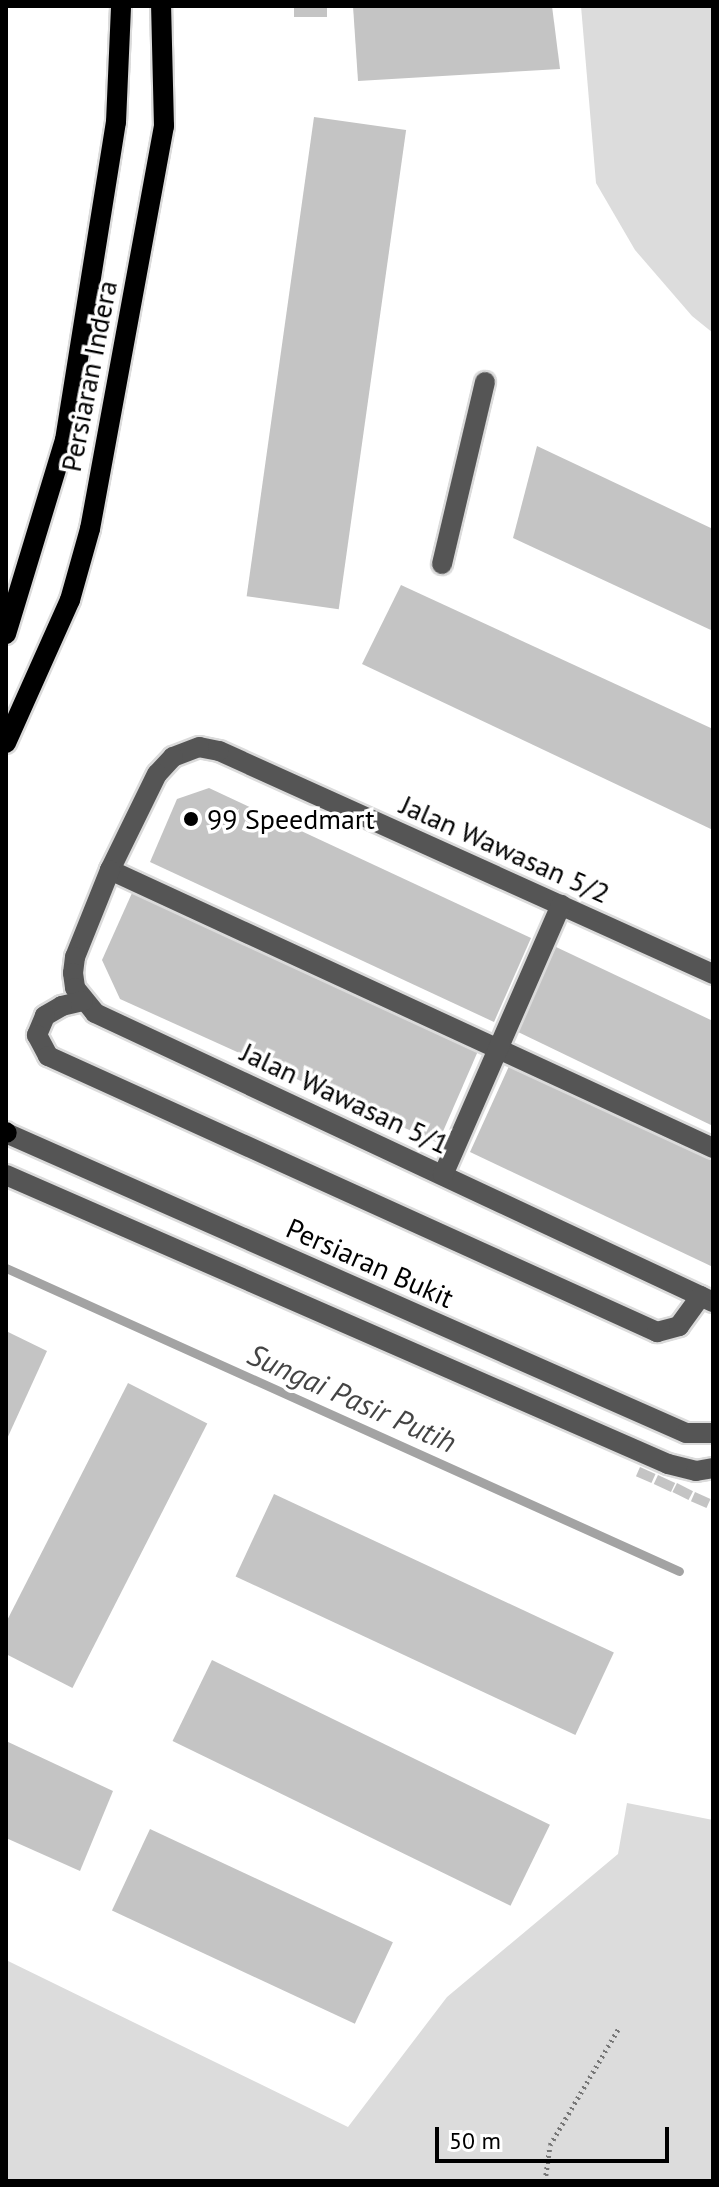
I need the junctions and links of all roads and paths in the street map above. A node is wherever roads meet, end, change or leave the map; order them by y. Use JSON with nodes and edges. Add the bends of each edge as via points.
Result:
{"nodes":[{"id":1,"x":121,"y":6,"type":"edge"},
{"id":2,"x":161,"y":6,"type":"edge"},
{"id":3,"x":485,"y":382,"type":"dead end"},
{"id":4,"x":442,"y":564,"type":"dead end"},
{"id":5,"x":6,"y":634,"type":"edge"},
{"id":6,"x":6,"y":743,"type":"edge"},
{"id":7,"x":110,"y":870,"type":"junction"},
{"id":8,"x":561,"y":905,"type":"junction"},
{"id":9,"x":713,"y":974,"type":"edge"},
{"id":10,"x":83,"y":1001,"type":"junction"},
{"id":11,"x":498,"y":1050,"type":"junction"},
{"id":12,"x":6,"y":1133,"type":"edge"},
{"id":13,"x":713,"y":1148,"type":"edge"},
{"id":14,"x":6,"y":1175,"type":"edge"},
{"id":15,"x":443,"y":1175,"type":"junction"},
{"id":16,"x":707,"y":1299,"type":"edge"},
{"id":17,"x":713,"y":1433,"type":"edge"},
{"id":18,"x":713,"y":1468,"type":"edge"},
{"id":19,"x":619,"y":2028,"type":"dead end"},
{"id":20,"x":545,"y":2181,"type":"edge"}],
"edges":[{"from":1,"to":5,"type":"main road","name":"Persiaran Indera","via":[[116,122],[65,440]]},
{"from":2,"to":6,"type":"main road","name":"Persiaran Indera","via":[[164,126],[90,529],[70,600]]},
{"from":3,"to":4,"type":"street"},
{"from":7,"to":8,"type":"street","name":"Jalan Wawasan 5/2","via":[[157,774],[173,757],[199,747],[219,751]]},
{"from":7,"to":10,"type":"street","via":[[75,957],[75,988]]},
{"from":7,"to":11,"type":"street"},
{"from":8,"to":9,"type":"street","name":"Jalan Wawasan 5/2"},
{"from":8,"to":11,"type":"street"},
{"from":10,"to":15,"type":"street","name":"Jalan Wawasan 5/1","via":[[95,1013]]},
{"from":10,"to":16,"type":"street","via":[[45,1016],[37,1035],[48,1056],[657,1332],[679,1326]]},
{"from":11,"to":13,"type":"street"},
{"from":11,"to":15,"type":"street"},
{"from":12,"to":17,"type":"street","name":"Persiaran Bukit","via":[[686,1433]]},
{"from":14,"to":18,"type":"street","via":[[668,1464],[696,1471]]},
{"from":15,"to":16,"type":"street","name":"Jalan Wawasan 5/1"},
{"from":19,"to":20,"type":"path","via":[[550,2145]]}]}
